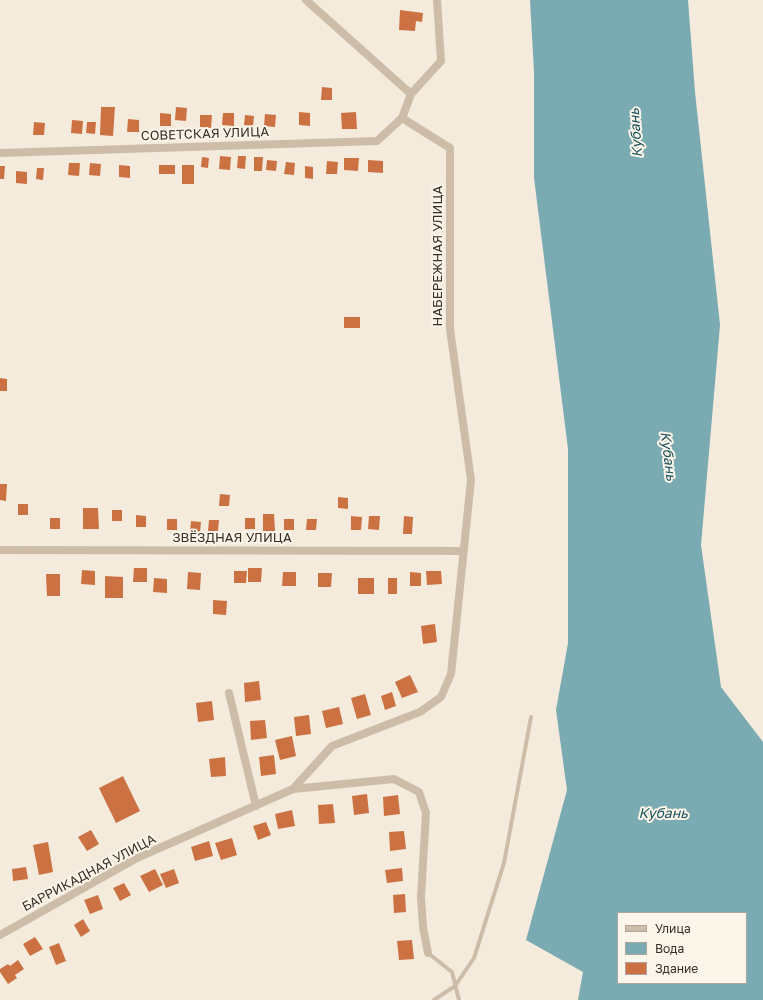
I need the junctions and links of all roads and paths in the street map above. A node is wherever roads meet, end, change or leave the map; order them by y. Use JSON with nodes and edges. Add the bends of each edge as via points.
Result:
{"nodes":[{"id":1,"x":306,"y":0,"type":"edge"},
{"id":2,"x":437,"y":0,"type":"edge"},
{"id":3,"x":411,"y":94,"type":"junction"},
{"id":4,"x":402,"y":118,"type":"junction"},
{"id":5,"x":0,"y":153,"type":"edge"},
{"id":6,"x":0,"y":550,"type":"edge"},
{"id":7,"x":464,"y":551,"type":"junction"},
{"id":8,"x":229,"y":693,"type":"dead end"},
{"id":9,"x":531,"y":717,"type":"dead end"},
{"id":10,"x":293,"y":790,"type":"junction"},
{"id":11,"x":256,"y":806,"type":"junction"},
{"id":12,"x":0,"y":935,"type":"edge"},
{"id":13,"x":428,"y":953,"type":"joint"},
{"id":14,"x":455,"y":986,"type":"junction"},
{"id":15,"x":434,"y":1000,"type":"edge"},
{"id":16,"x":459,"y":1000,"type":"edge"}],
"edges":[{"from":1,"to":3,"type":"street"},
{"from":2,"to":3,"type":"street","via":[[441,61]]},
{"from":3,"to":4,"type":"street"},
{"from":4,"to":5,"type":"street","name":"СОВЕТСКАЯ УЛИЦА","via":[[377,141]]},
{"from":4,"to":7,"type":"street","name":"НАБЕРЕЖНАЯ УЛИЦА","via":[[450,148],[450,329],[471,480]]},
{"from":6,"to":7,"type":"street","name":"ЗВЁЗДНАЯ УЛИЦА"},
{"from":7,"to":10,"type":"street","name":"БАРРИКАДНАЯ УЛИЦА","via":[[451,674],[442,697],[420,712],[332,746]]},
{"from":8,"to":11,"type":"street"},
{"from":9,"to":14,"type":"lane","via":[[504,863],[474,958]]},
{"from":10,"to":11,"type":"street","name":"БАРРИКАДНАЯ УЛИЦА"},
{"from":10,"to":13,"type":"street","name":"БАРРИКАДНАЯ УЛИЦА","via":[[394,779],[419,792],[426,814],[421,897]]},
{"from":11,"to":12,"type":"street","name":"БАРРИКАДНАЯ УЛИЦА","via":[[137,858]]},
{"from":13,"to":14,"type":"lane","via":[[452,972]]},
{"from":14,"to":15,"type":"lane"},
{"from":14,"to":16,"type":"lane"}]}
